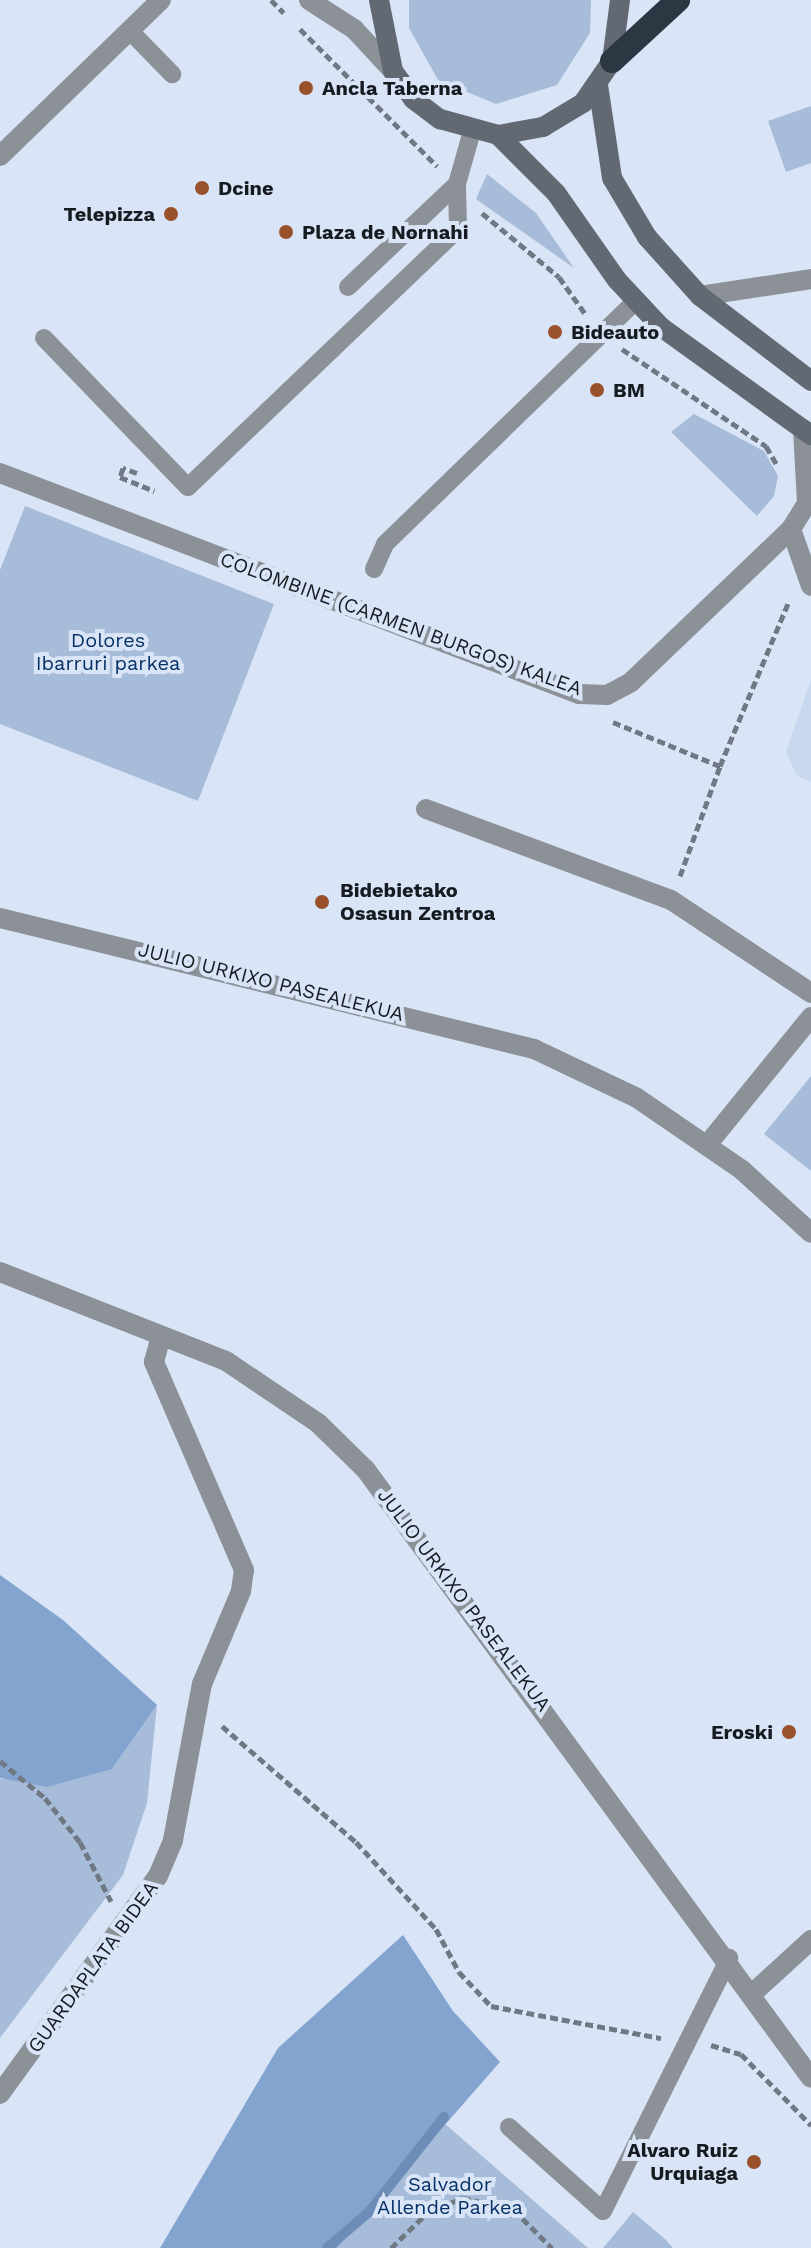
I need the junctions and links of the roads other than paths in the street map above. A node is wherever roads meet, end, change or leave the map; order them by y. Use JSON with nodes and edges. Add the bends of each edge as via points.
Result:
{"nodes":[{"id":1,"x":161,"y":0,"type":"edge"},
{"id":2,"x":309,"y":0,"type":"edge"},
{"id":3,"x":379,"y":0,"type":"edge"},
{"id":4,"x":620,"y":0,"type":"edge"},
{"id":5,"x":678,"y":0,"type":"edge"},
{"id":6,"x":129,"y":30,"type":"junction"},
{"id":7,"x":612,"y":61,"type":"junction"},
{"id":8,"x":393,"y":71,"type":"junction"},
{"id":9,"x":172,"y":74,"type":"dead end"},
{"id":10,"x":598,"y":85,"type":"junction"},
{"id":11,"x":472,"y":131,"type":"junction"},
{"id":12,"x":498,"y":135,"type":"junction"},
{"id":13,"x":0,"y":156,"type":"edge"},
{"id":14,"x":457,"y":184,"type":"junction"},
{"id":15,"x":811,"y":279,"type":"edge"},
{"id":16,"x":348,"y":287,"type":"dead end"},
{"id":17,"x":700,"y":296,"type":"junction"},
{"id":18,"x":635,"y":302,"type":"junction"},
{"id":19,"x":44,"y":338,"type":"dead end"},
{"id":20,"x":811,"y":381,"type":"edge"},
{"id":21,"x":807,"y":432,"type":"edge"},
{"id":22,"x":0,"y":473,"type":"edge"},
{"id":23,"x":791,"y":529,"type":"junction"},
{"id":24,"x":374,"y":569,"type":"dead end"},
{"id":25,"x":806,"y":578,"type":"edge"},
{"id":26,"x":426,"y":809,"type":"dead end"},
{"id":27,"x":0,"y":918,"type":"edge"},
{"id":28,"x":811,"y":993,"type":"edge"},
{"id":29,"x":811,"y":1017,"type":"edge"},
{"id":30,"x":707,"y":1145,"type":"junction"},
{"id":31,"x":783,"y":1207,"type":"junction"},
{"id":32,"x":811,"y":1222,"type":"edge"},
{"id":33,"x":811,"y":1233,"type":"edge"},
{"id":34,"x":0,"y":1272,"type":"edge"},
{"id":35,"x":161,"y":1336,"type":"junction"},
{"id":36,"x":811,"y":1940,"type":"edge"},
{"id":37,"x":729,"y":1958,"type":"junction"},
{"id":38,"x":753,"y":1993,"type":"junction"},
{"id":39,"x":811,"y":2078,"type":"edge"},
{"id":40,"x":0,"y":2094,"type":"edge"},
{"id":41,"x":509,"y":2127,"type":"dead end"}],
"edges":[{"from":1,"to":6,"type":"street"},
{"from":2,"to":8,"type":"street","via":[[354,29]]},
{"from":3,"to":8,"type":"main road"},
{"from":4,"to":7,"type":"main road"},
{"from":5,"to":7,"type":"highway"},
{"from":6,"to":9,"type":"lane"},
{"from":6,"to":13,"type":"street"},
{"from":7,"to":10,"type":"main road"},
{"from":8,"to":11,"type":"main road","via":[[440,119]]},
{"from":10,"to":12,"type":"main road","via":[[564,117]]},
{"from":10,"to":17,"type":"main road","via":[[612,178],[647,237]]},
{"from":11,"to":12,"type":"main road"},
{"from":11,"to":14,"type":"lane"},
{"from":12,"to":18,"type":"main road","via":[[556,193]]},
{"from":14,"to":16,"type":"lane"},
{"from":14,"to":19,"type":"lane","via":[[458,229],[188,487]]},
{"from":15,"to":17,"type":"street"},
{"from":17,"to":20,"type":"main road"},
{"from":18,"to":21,"type":"main road"},
{"from":18,"to":24,"type":"lane","via":[[385,544]]},
{"from":21,"to":23,"type":"street","name":"COLOMBINE (CARMEN BURGOS) KALEA","via":[[807,503]]},
{"from":22,"to":23,"type":"street","name":"COLOMBINE (CARMEN BURGOS) KALEA","via":[[579,694],[607,695],[631,682]]},
{"from":23,"to":25,"type":"street"},
{"from":26,"to":28,"type":"street","via":[[671,900]]},
{"from":27,"to":30,"type":"street","name":"JULIO URKIXO PASEALEKUA","via":[[507,1039],[597,1076]]},
{"from":29,"to":30,"type":"street"},
{"from":30,"to":31,"type":"street","name":"JULIO URKIXO PASEALEKUA"},
{"from":31,"to":32,"type":"street","name":"JULIO URKIXO PASEALEKUA"},
{"from":31,"to":33,"type":"street","name":"JULIO URKIXO PASEALEKUA"},
{"from":34,"to":35,"type":"street","name":"JULIO URKIXO PASEALEKUA"},
{"from":35,"to":37,"type":"street","name":"JULIO URKIXO PASEALEKUA","via":[[199,1347],[263,1384],[366,1470]]},
{"from":35,"to":40,"type":"street","name":"GUARDAPLATA BIDEA","via":[[154,1362],[244,1570],[195,1717],[173,1840],[128,1919]]},
{"from":36,"to":38,"type":"street"},
{"from":37,"to":38,"type":"street","name":"JULIO URKIXO PASEALEKUA"},
{"from":37,"to":41,"type":"lane","via":[[603,2211]]},
{"from":38,"to":39,"type":"street","name":"JULIO URKIXO PASEALEKUA"}]}
